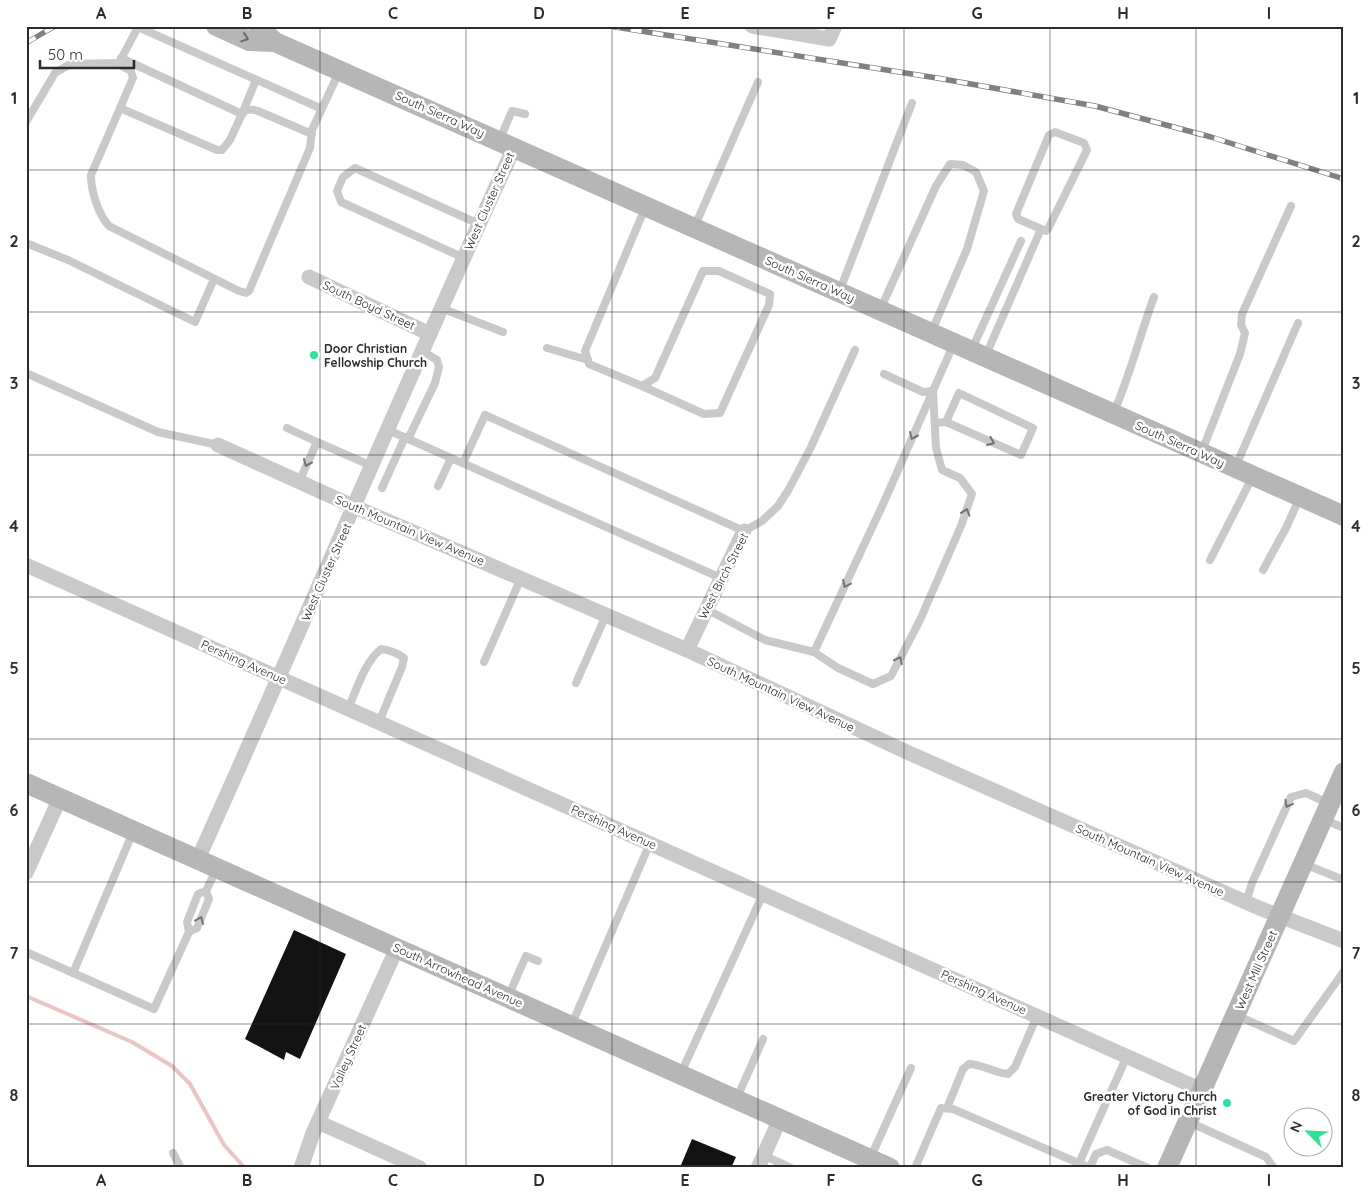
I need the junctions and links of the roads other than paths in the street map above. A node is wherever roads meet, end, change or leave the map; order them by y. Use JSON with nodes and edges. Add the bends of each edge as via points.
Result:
{"nodes":[{"id":1,"x":216,"y":26,"type":"edge"},
{"id":2,"x":258,"y":26,"type":"edge"},
{"id":3,"x":752,"y":26,"type":"edge"},
{"id":4,"x":832,"y":33,"type":"edge"},
{"id":5,"x":275,"y":42,"type":"junction"},
{"id":6,"x":120,"y":61,"type":"junction"},
{"id":7,"x":340,"y":70,"type":"junction"},
{"id":8,"x":256,"y":80,"type":"junction"},
{"id":9,"x":758,"y":82,"type":"dead end"},
{"id":10,"x":912,"y":103,"type":"dead end"},
{"id":11,"x":120,"y":108,"type":"junction"},
{"id":12,"x":322,"y":109,"type":"junction"},
{"id":13,"x":242,"y":114,"type":"junction"},
{"id":14,"x":524,"y":114,"type":"dead end"},
{"id":15,"x":26,"y":122,"type":"edge"},
{"id":16,"x":312,"y":134,"type":"junction"},
{"id":17,"x":506,"y":144,"type":"junction"},
{"id":18,"x":646,"y":206,"type":"junction"},
{"id":19,"x":1291,"y":206,"type":"dead end"},
{"id":20,"x":479,"y":224,"type":"junction"},
{"id":21,"x":694,"y":228,"type":"junction"},
{"id":22,"x":1041,"y":229,"type":"junction"},
{"id":23,"x":1021,"y":241,"type":"dead end"},
{"id":24,"x":26,"y":242,"type":"edge"},
{"id":25,"x":464,"y":258,"type":"junction"},
{"id":26,"x":309,"y":277,"type":"dead end"},
{"id":27,"x":214,"y":279,"type":"junction"},
{"id":28,"x":839,"y":292,"type":"junction"},
{"id":29,"x":1154,"y":297,"type":"dead end"},
{"id":30,"x":441,"y":308,"type":"junction"},
{"id":31,"x":880,"y":310,"type":"junction"},
{"id":32,"x":1298,"y":323,"type":"dead end"},
{"id":33,"x":503,"y":332,"type":"dead end"},
{"id":34,"x":931,"y":333,"type":"junction"},
{"id":35,"x":430,"y":334,"type":"junction"},
{"id":36,"x":547,"y":348,"type":"dead end"},
{"id":37,"x":855,"y":350,"type":"dead end"},
{"id":38,"x":970,"y":350,"type":"junction"},
{"id":39,"x":422,"y":351,"type":"junction"},
{"id":40,"x":588,"y":360,"type":"junction"},
{"id":41,"x":26,"y":373,"type":"edge"},
{"id":42,"x":884,"y":374,"type":"dead end"},
{"id":43,"x":642,"y":386,"type":"junction"},
{"id":44,"x":933,"y":391,"type":"junction"},
{"id":45,"x":1114,"y":414,"type":"junction"},
{"id":46,"x":946,"y":422,"type":"junction"},
{"id":47,"x":936,"y":423,"type":"junction"},
{"id":48,"x":287,"y":428,"type":"dead end"},
{"id":49,"x":388,"y":430,"type":"junction"},
{"id":50,"x":407,"y":438,"type":"junction"},
{"id":51,"x":317,"y":442,"type":"junction"},
{"id":52,"x":218,"y":446,"type":"joint"},
{"id":53,"x":1201,"y":453,"type":"junction"},
{"id":54,"x":451,"y":458,"type":"junction"},
{"id":55,"x":463,"y":463,"type":"junction"},
{"id":56,"x":372,"y":466,"type":"junction"},
{"id":57,"x":1244,"y":472,"type":"junction"},
{"id":58,"x":299,"y":482,"type":"junction"},
{"id":59,"x":438,"y":486,"type":"dead end"},
{"id":60,"x":382,"y":488,"type":"dead end"},
{"id":61,"x":1300,"y":497,"type":"junction"},
{"id":62,"x":355,"y":507,"type":"junction"},
{"id":63,"x":1344,"y":516,"type":"edge"},
{"id":64,"x":744,"y":531,"type":"junction"},
{"id":65,"x":1210,"y":560,"type":"dead end"},
{"id":66,"x":26,"y":565,"type":"edge"},
{"id":67,"x":1263,"y":570,"type":"dead end"},
{"id":68,"x":521,"y":578,"type":"junction"},
{"id":69,"x":721,"y":578,"type":"junction"},
{"id":70,"x":706,"y":609,"type":"junction"},
{"id":71,"x":606,"y":615,"type":"junction"},
{"id":72,"x":687,"y":650,"type":"junction"},
{"id":73,"x":814,"y":652,"type":"junction"},
{"id":74,"x":484,"y":662,"type":"dead end"},
{"id":75,"x":280,"y":678,"type":"junction"},
{"id":76,"x":576,"y":683,"type":"dead end"},
{"id":77,"x":348,"y":708,"type":"junction"},
{"id":78,"x":379,"y":722,"type":"junction"},
{"id":79,"x":1344,"y":773,"type":"edge"},
{"id":80,"x":26,"y":783,"type":"edge"},
{"id":81,"x":60,"y":798,"type":"junction"},
{"id":82,"x":1326,"y":811,"type":"junction"},
{"id":83,"x":1344,"y":828,"type":"edge"},
{"id":84,"x":134,"y":830,"type":"junction"},
{"id":85,"x":650,"y":843,"type":"junction"},
{"id":86,"x":198,"y":859,"type":"junction"},
{"id":87,"x":1304,"y":863,"type":"junction"},
{"id":88,"x":216,"y":867,"type":"junction"},
{"id":89,"x":26,"y":873,"type":"edge"},
{"id":90,"x":1344,"y":880,"type":"edge"},
{"id":91,"x":206,"y":891,"type":"junction"},
{"id":92,"x":763,"y":894,"type":"junction"},
{"id":93,"x":1246,"y":902,"type":"junction"},
{"id":94,"x":1280,"y":917,"type":"junction"},
{"id":95,"x":189,"y":932,"type":"junction"},
{"id":96,"x":1344,"y":941,"type":"edge"},
{"id":97,"x":397,"y":948,"type":"junction"},
{"id":98,"x":26,"y":952,"type":"edge"},
{"id":99,"x":538,"y":961,"type":"dead end"},
{"id":100,"x":1344,"y":971,"type":"edge"},
{"id":101,"x":73,"y":972,"type":"junction"},
{"id":102,"x":508,"y":998,"type":"junction"},
{"id":103,"x":1236,"y":1014,"type":"junction"},
{"id":104,"x":1037,"y":1016,"type":"junction"},
{"id":105,"x":571,"y":1026,"type":"junction"},
{"id":106,"x":763,"y":1039,"type":"dead end"},
{"id":107,"x":1127,"y":1056,"type":"junction"},
{"id":108,"x":911,"y":1068,"type":"dead end"},
{"id":109,"x":680,"y":1075,"type":"junction"},
{"id":110,"x":1202,"y":1090,"type":"junction"},
{"id":111,"x":737,"y":1100,"type":"junction"},
{"id":112,"x":947,"y":1108,"type":"junction"},
{"id":113,"x":780,"y":1119,"type":"junction"},
{"id":114,"x":318,"y":1122,"type":"junction"},
{"id":115,"x":1188,"y":1122,"type":"junction"},
{"id":116,"x":173,"y":1153,"type":"dead end"},
{"id":117,"x":760,"y":1161,"type":"edge"},
{"id":118,"x":1079,"y":1163,"type":"junction"},
{"id":119,"x":882,"y":1165,"type":"edge"},
{"id":120,"x":181,"y":1168,"type":"edge"},
{"id":121,"x":301,"y":1168,"type":"edge"},
{"id":122,"x":420,"y":1168,"type":"edge"},
{"id":123,"x":791,"y":1168,"type":"edge"},
{"id":124,"x":914,"y":1168,"type":"edge"},
{"id":125,"x":1090,"y":1168,"type":"edge"},
{"id":126,"x":1148,"y":1168,"type":"edge"},
{"id":127,"x":1167,"y":1168,"type":"edge"},
{"id":128,"x":1274,"y":1168,"type":"edge"}],
"edges":[{"from":1,"to":5,"type":"main road","one_way":true,"via":[[249,41]]},
{"from":2,"to":5,"type":"main road"},
{"from":3,"to":4,"type":"street"},
{"from":5,"to":7,"type":"main road","name":"South Sierra Way"},
{"from":6,"to":8,"type":"lane","via":[[138,27]]},
{"from":6,"to":11,"type":"lane","via":[[120,65],[133,75]]},
{"from":6,"to":13,"type":"lane"},
{"from":6,"to":15,"type":"lane","via":[[70,64],[55,73]]},
{"from":7,"to":12,"type":"lane"},
{"from":7,"to":17,"type":"main road","name":"South Sierra Way"},
{"from":8,"to":12,"type":"lane"},
{"from":8,"to":13,"type":"lane"},
{"from":9,"to":21,"type":"lane"},
{"from":10,"to":28,"type":"lane"},
{"from":11,"to":13,"type":"lane","via":[[217,150],[227,145]]},
{"from":11,"to":27,"type":"lane","via":[[91,175],[91,186],[104,221]]},
{"from":12,"to":16,"type":"lane"},
{"from":13,"to":16,"type":"lane","via":[[250,108],[258,110]]},
{"from":14,"to":17,"type":"lane","via":[[512,111]]},
{"from":16,"to":27,"type":"lane","via":[[310,148],[249,291],[242,293]]},
{"from":17,"to":18,"type":"main road","name":"South Sierra Way"},
{"from":17,"to":20,"type":"street","name":"West Cluster Street"},
{"from":18,"to":21,"type":"main road","name":"South Sierra Way"},
{"from":18,"to":40,"type":"lane","via":[[585,351]]},
{"from":19,"to":53,"type":"lane","via":[[1242,314],[1241,325],[1245,333],[1240,354]]},
{"from":20,"to":25,"type":"street","name":"West Cluster Street"},
{"from":20,"to":25,"type":"lane","via":[[355,168],[343,177],[338,191],[341,202]]},
{"from":21,"to":28,"type":"main road","name":"South Sierra Way"},
{"from":22,"to":22,"type":"lane","via":[[1018,219],[1016,214],[1049,135],[1055,132],[1084,143],[1087,150],[1048,229]]},
{"from":22,"to":38,"type":"lane"},
{"from":23,"to":38,"type":"lane"},
{"from":24,"to":27,"type":"lane","via":[[195,322]]},
{"from":25,"to":30,"type":"street","name":"West Cluster Street"},
{"from":26,"to":35,"type":"street","name":"South Boyd Street"},
{"from":28,"to":31,"type":"main road","name":"South Sierra Way"},
{"from":29,"to":45,"type":"lane"},
{"from":30,"to":33,"type":"lane"},
{"from":30,"to":35,"type":"street","name":"West Cluster Street"},
{"from":31,"to":34,"type":"main road","name":"South Sierra Way"},
{"from":31,"to":34,"type":"lane","via":[[936,186],[950,164],[963,165],[976,172],[984,191],[967,249]]},
{"from":32,"to":57,"type":"lane"},
{"from":34,"to":38,"type":"main road","name":"South Sierra Way"},
{"from":35,"to":39,"type":"street","name":"West Cluster Street"},
{"from":36,"to":40,"type":"lane"},
{"from":37,"to":64,"type":"lane","name":"West Birch Street","via":[[789,489],[778,506],[762,521]]},
{"from":38,"to":44,"type":"lane"},
{"from":38,"to":45,"type":"main road","name":"South Sierra Way"},
{"from":39,"to":49,"type":"street","name":"West Cluster Street"},
{"from":39,"to":50,"type":"lane","via":[[437,360],[439,367],[435,383]]},
{"from":40,"to":43,"type":"lane","via":[[589,364]]},
{"from":41,"to":52,"type":"lane","via":[[158,432]]},
{"from":42,"to":44,"type":"lane","via":[[923,392]]},
{"from":43,"to":43,"type":"lane","via":[[655,378],[703,271],[719,271],[770,294],[769,305],[720,413],[704,414]]},
{"from":44,"to":47,"type":"lane"},
{"from":44,"to":73,"type":"lane","one_way":true},
{"from":45,"to":53,"type":"main road","name":"South Sierra Way"},
{"from":46,"to":46,"type":"lane","one_way":true,"via":[[1021,455],[1033,428],[959,393]]},
{"from":46,"to":47,"type":"lane"},
{"from":73,"to":47,"type":"lane","one_way":true,"via":[[838,668],[873,684],[891,676],[920,620],[972,494],[960,478],[942,470],[936,448]]},
{"from":48,"to":51,"type":"lane"},
{"from":49,"to":50,"type":"lane"},
{"from":49,"to":56,"type":"street","name":"West Cluster Street"},
{"from":50,"to":54,"type":"lane"},
{"from":50,"to":60,"type":"lane"},
{"from":51,"to":56,"type":"lane"},
{"from":51,"to":58,"type":"lane","one_way":true},
{"from":52,"to":58,"type":"street","name":"South Mountain View Avenue"},
{"from":53,"to":57,"type":"main road","name":"South Sierra Way"},
{"from":54,"to":55,"type":"lane"},
{"from":54,"to":59,"type":"lane"},
{"from":55,"to":64,"type":"lane","via":[[485,415]]},
{"from":55,"to":69,"type":"lane"},
{"from":56,"to":62,"type":"street","name":"West Cluster Street"},
{"from":57,"to":61,"type":"main road","name":"South Sierra Way"},
{"from":57,"to":65,"type":"lane"},
{"from":58,"to":62,"type":"street","name":"South Mountain View Avenue"},
{"from":61,"to":63,"type":"main road","name":"South Sierra Way"},
{"from":61,"to":67,"type":"lane"},
{"from":62,"to":68,"type":"street","name":"South Mountain View Avenue"},
{"from":62,"to":75,"type":"street","name":"West Cluster Street"},
{"from":64,"to":69,"type":"street","name":"West Birch Street"},
{"from":66,"to":75,"type":"street","name":"Pershing Avenue"},
{"from":68,"to":71,"type":"street","name":"South Mountain View Avenue"},
{"from":68,"to":74,"type":"lane"},
{"from":69,"to":70,"type":"street","name":"West Birch Street"},
{"from":70,"to":72,"type":"street","name":"West Birch Street"},
{"from":70,"to":73,"type":"lane","via":[[765,640]]},
{"from":71,"to":72,"type":"street","name":"South Mountain View Avenue"},
{"from":71,"to":76,"type":"lane"},
{"from":72,"to":93,"type":"street","name":"South Mountain View Avenue","via":[[909,753]]},
{"from":75,"to":77,"type":"street","name":"Pershing Avenue"},
{"from":75,"to":86,"type":"street","name":"West Cluster Street"},
{"from":77,"to":78,"type":"street","name":"Pershing Avenue"},
{"from":77,"to":78,"type":"lane","via":[[375,654],[381,649],[398,653],[404,658],[402,667]]},
{"from":78,"to":85,"type":"street","name":"Pershing Avenue"},
{"from":79,"to":82,"type":"main road","name":"West Mill Street"},
{"from":80,"to":81,"type":"main road","name":"South Arrowhead Avenue"},
{"from":81,"to":84,"type":"main road","name":"South Arrowhead Avenue"},
{"from":81,"to":89,"type":"street"},
{"from":82,"to":83,"type":"lane"},
{"from":82,"to":87,"type":"main road","name":"West Mill Street"},
{"from":82,"to":93,"type":"lane","one_way":true,"via":[[1306,793],[1291,796]]},
{"from":84,"to":86,"type":"main road","name":"South Arrowhead Avenue"},
{"from":84,"to":101,"type":"lane"},
{"from":85,"to":92,"type":"street","name":"Pershing Avenue"},
{"from":85,"to":105,"type":"lane"},
{"from":86,"to":88,"type":"main road","name":"South Arrowhead Avenue"},
{"from":87,"to":90,"type":"lane"},
{"from":87,"to":94,"type":"main road","name":"West Mill Street"},
{"from":88,"to":91,"type":"lane"},
{"from":88,"to":97,"type":"main road","name":"South Arrowhead Avenue"},
{"from":95,"to":91,"type":"lane","one_way":true,"via":[[198,928],[209,899]]},
{"from":91,"to":95,"type":"lane","via":[[198,894],[186,922]]},
{"from":92,"to":104,"type":"street","name":"Pershing Avenue"},
{"from":92,"to":109,"type":"lane"},
{"from":93,"to":94,"type":"street","name":"South Mountain View Avenue"},
{"from":94,"to":96,"type":"street","name":"South Mountain View Avenue"},
{"from":94,"to":103,"type":"main road","name":"West Mill Street"},
{"from":95,"to":101,"type":"lane","via":[[154,1009]]},
{"from":97,"to":102,"type":"main road","name":"South Arrowhead Avenue"},
{"from":97,"to":114,"type":"street","name":"Valley Street"},
{"from":98,"to":101,"type":"lane"},
{"from":99,"to":102,"type":"lane","via":[[526,956]]},
{"from":100,"to":103,"type":"lane","via":[[1294,1041]]},
{"from":102,"to":105,"type":"main road","name":"South Arrowhead Avenue"},
{"from":103,"to":110,"type":"main road","name":"West Mill Street"},
{"from":104,"to":107,"type":"street","name":"Pershing Avenue"},
{"from":104,"to":112,"type":"lane","via":[[1015,1066],[1008,1074],[969,1064],[963,1069]]},
{"from":105,"to":109,"type":"main road","name":"South Arrowhead Avenue"},
{"from":106,"to":111,"type":"lane"},
{"from":107,"to":110,"type":"street","name":"Pershing Avenue"},
{"from":107,"to":118,"type":"lane"},
{"from":108,"to":119,"type":"lane"},
{"from":109,"to":111,"type":"main road","name":"South Arrowhead Avenue"},
{"from":110,"to":115,"type":"main road","name":"West Mill Street"},
{"from":111,"to":113,"type":"main road","name":"South Arrowhead Avenue"},
{"from":112,"to":118,"type":"lane"},
{"from":112,"to":124,"type":"lane","via":[[941,1108]]},
{"from":113,"to":117,"type":"street"},
{"from":113,"to":119,"type":"main road","name":"South Arrowhead Avenue"},
{"from":114,"to":121,"type":"street","name":"Valley Street"},
{"from":114,"to":122,"type":"street"},
{"from":115,"to":127,"type":"main road","name":"West Mill Street"},
{"from":115,"to":128,"type":"lane","via":[[1266,1157]]},
{"from":116,"to":120,"type":"lane"},
{"from":117,"to":123,"type":"lane"},
{"from":118,"to":125,"type":"lane"},
{"from":125,"to":126,"type":"lane","via":[[1096,1154],[1107,1150]]}]}
